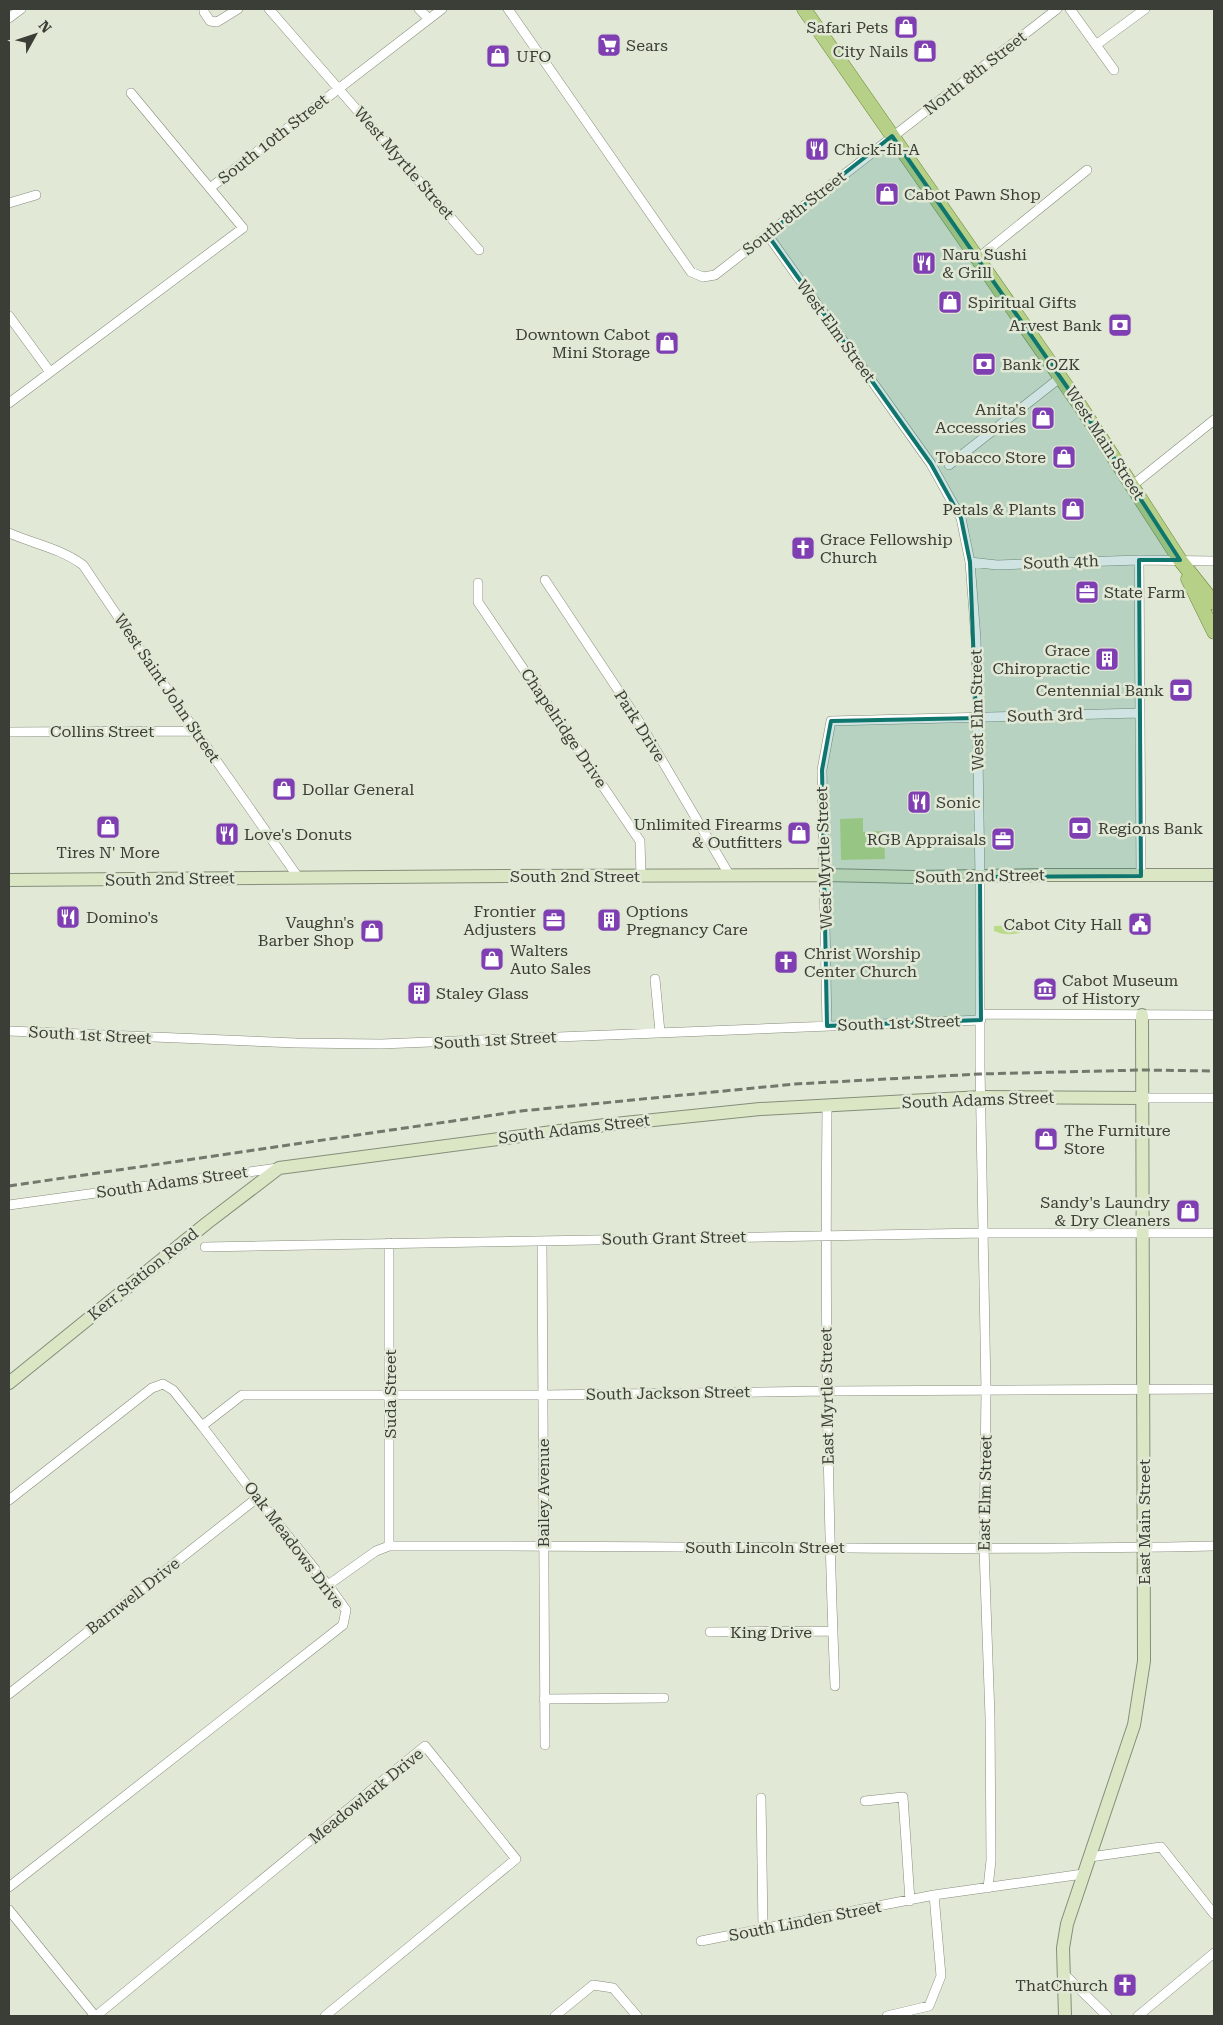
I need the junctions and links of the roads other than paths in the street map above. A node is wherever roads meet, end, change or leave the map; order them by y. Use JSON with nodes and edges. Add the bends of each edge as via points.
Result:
{"nodes":[{"id":1,"x":21,"y":9,"type":"edge"},
{"id":2,"x":204,"y":9,"type":"edge"},
{"id":3,"x":238,"y":9,"type":"edge"},
{"id":4,"x":269,"y":9,"type":"edge"},
{"id":5,"x":419,"y":9,"type":"edge"},
{"id":6,"x":442,"y":9,"type":"edge"},
{"id":7,"x":508,"y":9,"type":"edge"},
{"id":8,"x":1057,"y":9,"type":"edge"},
{"id":9,"x":1070,"y":9,"type":"edge"},
{"id":10,"x":1145,"y":9,"type":"edge"},
{"id":11,"x":809,"y":11,"type":"edge"},
{"id":12,"x":9,"y":18,"type":"edge"},
{"id":13,"x":429,"y":19,"type":"junction"},
{"id":14,"x":1096,"y":45,"type":"junction"},
{"id":15,"x":1114,"y":70,"type":"dead end"},
{"id":16,"x":339,"y":88,"type":"junction"},
{"id":17,"x":130,"y":93,"type":"dead end"},
{"id":18,"x":892,"y":136,"type":"junction"},
{"id":19,"x":1087,"y":170,"type":"dead end"},
{"id":20,"x":210,"y":188,"type":"junction"},
{"id":21,"x":36,"y":195,"type":"dead end"},
{"id":22,"x":9,"y":203,"type":"edge"},
{"id":23,"x":767,"y":234,"type":"junction"},
{"id":24,"x":480,"y":250,"type":"dead end"},
{"id":25,"x":977,"y":259,"type":"junction"},
{"id":26,"x":9,"y":316,"type":"edge"},
{"id":27,"x":50,"y":372,"type":"junction"},
{"id":28,"x":1061,"y":377,"type":"junction"},
{"id":29,"x":9,"y":403,"type":"edge"},
{"id":30,"x":1214,"y":420,"type":"edge"},
{"id":31,"x":949,"y":465,"type":"dead end"},
{"id":32,"x":1133,"y":485,"type":"junction"},
{"id":33,"x":9,"y":533,"type":"edge"},
{"id":34,"x":1139,"y":560,"type":"junction"},
{"id":35,"x":1180,"y":560,"type":"junction"},
{"id":36,"x":1214,"y":561,"type":"edge"},
{"id":37,"x":970,"y":562,"type":"junction"},
{"id":38,"x":545,"y":580,"type":"dead end"},
{"id":39,"x":478,"y":583,"type":"dead end"},
{"id":40,"x":1214,"y":603,"type":"edge"},
{"id":41,"x":1214,"y":632,"type":"edge"},
{"id":42,"x":1140,"y":713,"type":"junction"},
{"id":43,"x":976,"y":718,"type":"junction"},
{"id":44,"x":831,"y":721,"type":"joint"},
{"id":45,"x":195,"y":731,"type":"junction"},
{"id":46,"x":9,"y":732,"type":"edge"},
{"id":47,"x":825,"y":875,"type":"junction"},
{"id":48,"x":1214,"y":875,"type":"edge"},
{"id":49,"x":641,"y":876,"type":"junction"},
{"id":50,"x":730,"y":876,"type":"junction"},
{"id":51,"x":1141,"y":876,"type":"junction"},
{"id":52,"x":980,"y":877,"type":"junction"},
{"id":53,"x":298,"y":878,"type":"junction"},
{"id":54,"x":9,"y":880,"type":"edge"},
{"id":55,"x":655,"y":979,"type":"dead end"},
{"id":56,"x":1142,"y":1015,"type":"junction"},
{"id":57,"x":1214,"y":1015,"type":"edge"},
{"id":58,"x":981,"y":1017,"type":"junction"},
{"id":59,"x":827,"y":1026,"type":"junction"},
{"id":60,"x":9,"y":1031,"type":"edge"},
{"id":61,"x":660,"y":1032,"type":"junction"},
{"id":62,"x":982,"y":1097,"type":"junction"},
{"id":63,"x":1143,"y":1098,"type":"junction"},
{"id":64,"x":1214,"y":1098,"type":"edge"},
{"id":65,"x":827,"y":1106,"type":"junction"},
{"id":66,"x":280,"y":1168,"type":"junction"},
{"id":67,"x":9,"y":1205,"type":"edge"},
{"id":68,"x":1144,"y":1232,"type":"junction"},
{"id":69,"x":983,"y":1233,"type":"junction"},
{"id":70,"x":1214,"y":1233,"type":"edge"},
{"id":71,"x":826,"y":1236,"type":"junction"},
{"id":72,"x":542,"y":1241,"type":"junction"},
{"id":73,"x":389,"y":1243,"type":"junction"},
{"id":74,"x":205,"y":1247,"type":"dead end"},
{"id":75,"x":9,"y":1383,"type":"edge"},
{"id":76,"x":1214,"y":1389,"type":"edge"},
{"id":77,"x":826,"y":1391,"type":"junction"},
{"id":78,"x":986,"y":1391,"type":"junction"},
{"id":79,"x":1145,"y":1391,"type":"junction"},
{"id":80,"x":390,"y":1394,"type":"junction"},
{"id":81,"x":543,"y":1395,"type":"junction"},
{"id":82,"x":202,"y":1426,"type":"junction"},
{"id":83,"x":258,"y":1498,"type":"junction"},
{"id":84,"x":9,"y":1500,"type":"edge"},
{"id":85,"x":543,"y":1545,"type":"junction"},
{"id":86,"x":389,"y":1546,"type":"junction"},
{"id":87,"x":1214,"y":1546,"type":"edge"},
{"id":88,"x":829,"y":1548,"type":"junction"},
{"id":89,"x":1144,"y":1548,"type":"junction"},
{"id":90,"x":984,"y":1549,"type":"junction"},
{"id":91,"x":328,"y":1585,"type":"junction"},
{"id":92,"x":710,"y":1632,"type":"dead end"},
{"id":93,"x":832,"y":1632,"type":"junction"},
{"id":94,"x":834,"y":1686,"type":"dead end"},
{"id":95,"x":9,"y":1694,"type":"edge"},
{"id":96,"x":664,"y":1698,"type":"dead end"},
{"id":97,"x":544,"y":1699,"type":"junction"},
{"id":98,"x":544,"y":1745,"type":"dead end"},
{"id":99,"x":761,"y":1798,"type":"dead end"},
{"id":100,"x":865,"y":1801,"type":"dead end"},
{"id":101,"x":1090,"y":1857,"type":"junction"},
{"id":102,"x":1084,"y":1874,"type":"junction"},
{"id":103,"x":9,"y":1887,"type":"edge"},
{"id":104,"x":988,"y":1888,"type":"junction"},
{"id":105,"x":934,"y":1895,"type":"junction"},
{"id":106,"x":910,"y":1900,"type":"junction"},
{"id":107,"x":9,"y":1910,"type":"edge"},
{"id":108,"x":1214,"y":1914,"type":"edge"},
{"id":109,"x":763,"y":1929,"type":"junction"},
{"id":110,"x":701,"y":1941,"type":"dead end"},
{"id":111,"x":1214,"y":1953,"type":"edge"},
{"id":112,"x":1063,"y":1973,"type":"junction"},
{"id":113,"x":329,"y":2015,"type":"edge"},
{"id":114,"x":96,"y":2016,"type":"edge"},
{"id":115,"x":555,"y":2016,"type":"edge"},
{"id":116,"x":637,"y":2016,"type":"edge"},
{"id":117,"x":887,"y":2016,"type":"edge"},
{"id":118,"x":1065,"y":2016,"type":"edge"},
{"id":119,"x":1106,"y":2016,"type":"edge"},
{"id":120,"x":1138,"y":2016,"type":"edge"}],
"edges":[{"from":1,"to":12,"type":"street"},
{"from":2,"to":3,"type":"street","via":[[210,21],[217,22]]},
{"from":4,"to":16,"type":"street","name":"West Myrtle Street"},
{"from":5,"to":13,"type":"street"},
{"from":6,"to":13,"type":"street","name":"South 10th Street"},
{"from":7,"to":23,"type":"street","name":"South 8th Street","via":[[691,272],[702,277],[715,275]]},
{"from":8,"to":18,"type":"street","name":"North 8th Street"},
{"from":9,"to":14,"type":"street"},
{"from":10,"to":14,"type":"street"},
{"from":11,"to":18,"type":"main road","name":"West Main Street"},
{"from":13,"to":16,"type":"street","name":"South 10th Street"},
{"from":14,"to":15,"type":"street"},
{"from":16,"to":20,"type":"street","name":"South 10th Street"},
{"from":16,"to":24,"type":"street","name":"West Myrtle Street"},
{"from":17,"to":20,"type":"street"},
{"from":18,"to":23,"type":"street","name":"South 8th Street"},
{"from":18,"to":25,"type":"main road","name":"West Main Street"},
{"from":19,"to":25,"type":"street"},
{"from":20,"to":27,"type":"street","name":"South 10th Street","via":[[243,228]]},
{"from":21,"to":22,"type":"street"},
{"from":23,"to":37,"type":"street","name":"West Elm Street","via":[[947,490],[961,518]]},
{"from":25,"to":28,"type":"main road","name":"West Main Street"},
{"from":26,"to":27,"type":"street"},
{"from":27,"to":29,"type":"street","name":"South 10th Street"},
{"from":28,"to":31,"type":"street"},
{"from":28,"to":32,"type":"main road","name":"West Main Street"},
{"from":30,"to":32,"type":"street"},
{"from":32,"to":35,"type":"main road","name":"West Main Street"},
{"from":33,"to":45,"type":"street","name":"West Saint John Street","via":[[49,546],[83,565]]},
{"from":34,"to":35,"type":"street","name":"South 4th"},
{"from":34,"to":37,"type":"street","name":"South 4th","via":[[997,565]]},
{"from":34,"to":42,"type":"street"},
{"from":35,"to":36,"type":"street","name":"South 4th"},
{"from":35,"to":40,"type":"main road","name":"West Main Street"},
{"from":35,"to":41,"type":"main road","name":"West Main Street"},
{"from":37,"to":43,"type":"street","name":"West Elm Street","via":[[976,639]]},
{"from":38,"to":50,"type":"street","name":"Park Drive","via":[[640,723]]},
{"from":39,"to":49,"type":"street","name":"Chapelridge Drive","via":[[478,602],[640,841]]},
{"from":42,"to":43,"type":"street","name":"South 3rd"},
{"from":42,"to":51,"type":"street"},
{"from":43,"to":44,"type":"street","name":"South 3rd"},
{"from":43,"to":52,"type":"street","name":"West Elm Street"},
{"from":44,"to":47,"type":"street","name":"West Myrtle Street","via":[[822,770]]},
{"from":45,"to":46,"type":"street","name":"Collins Street"},
{"from":45,"to":53,"type":"street","name":"West Saint John Street"},
{"from":47,"to":50,"type":"street","name":"South 2nd Street"},
{"from":47,"to":52,"type":"street","name":"South 2nd Street"},
{"from":47,"to":59,"type":"street","name":"West Myrtle Street"},
{"from":48,"to":51,"type":"street","name":"South 2nd Street"},
{"from":49,"to":50,"type":"street","name":"South 2nd Street"},
{"from":49,"to":53,"type":"street","name":"South 2nd Street"},
{"from":51,"to":52,"type":"street","name":"South 2nd Street"},
{"from":52,"to":58,"type":"street","name":"West Elm Street"},
{"from":53,"to":54,"type":"street","name":"South 2nd Street"},
{"from":55,"to":61,"type":"street"},
{"from":56,"to":57,"type":"street","name":"South 1st Street"},
{"from":56,"to":58,"type":"street","name":"South 1st Street"},
{"from":56,"to":63,"type":"street","name":"East Main Street"},
{"from":58,"to":59,"type":"street","name":"South 1st Street"},
{"from":58,"to":62,"type":"street","name":"West Elm Street"},
{"from":59,"to":61,"type":"street","name":"South 1st Street"},
{"from":60,"to":61,"type":"street","name":"South 1st Street","via":[[382,1044]]},
{"from":62,"to":63,"type":"street","name":"South Adams Street"},
{"from":62,"to":65,"type":"street","name":"South Adams Street"},
{"from":62,"to":69,"type":"street","name":"East Elm Street"},
{"from":63,"to":64,"type":"street"},
{"from":63,"to":68,"type":"street","name":"East Main Street"},
{"from":65,"to":66,"type":"street","name":"South Adams Street","via":[[760,1109],[605,1125]]},
{"from":65,"to":71,"type":"street","name":"East Myrtle Street"},
{"from":66,"to":67,"type":"street","name":"South Adams Street"},
{"from":66,"to":75,"type":"street","name":"Kerr Station Road","via":[[258,1182]]},
{"from":68,"to":69,"type":"street","name":"South Grant Street"},
{"from":68,"to":70,"type":"street","name":"South Grant Street"},
{"from":68,"to":79,"type":"street","name":"East Main Street"},
{"from":69,"to":71,"type":"street","name":"South Grant Street"},
{"from":69,"to":78,"type":"street","name":"East Elm Street"},
{"from":71,"to":72,"type":"street","name":"South Grant Street"},
{"from":71,"to":77,"type":"street","name":"East Myrtle Street"},
{"from":72,"to":73,"type":"street","name":"South Grant Street"},
{"from":72,"to":81,"type":"street","name":"Bailey Avenue"},
{"from":73,"to":74,"type":"street","name":"South Grant Street"},
{"from":73,"to":80,"type":"street","name":"Suda Street"},
{"from":76,"to":79,"type":"street","name":"South Jackson Street"},
{"from":77,"to":78,"type":"street","name":"South Jackson Street"},
{"from":77,"to":81,"type":"street","name":"South Jackson Street"},
{"from":77,"to":88,"type":"street","name":"East Myrtle Street"},
{"from":78,"to":79,"type":"street","name":"South Jackson Street"},
{"from":78,"to":90,"type":"street","name":"East Elm Street"},
{"from":79,"to":89,"type":"street","name":"East Main Street"},
{"from":80,"to":81,"type":"street","name":"South Jackson Street"},
{"from":80,"to":82,"type":"street","name":"South Jackson Street","via":[[242,1395]]},
{"from":80,"to":86,"type":"street","name":"Suda Street"},
{"from":81,"to":85,"type":"street","name":"Bailey Avenue"},
{"from":82,"to":83,"type":"street","name":"Oak Meadows Drive"},
{"from":82,"to":84,"type":"street","name":"Oak Meadows Drive","via":[[173,1390],[164,1384],[152,1388]]},
{"from":83,"to":91,"type":"street","name":"Oak Meadows Drive"},
{"from":83,"to":95,"type":"street","name":"Barnwell Drive"},
{"from":85,"to":86,"type":"street","name":"South Lincoln Street"},
{"from":85,"to":88,"type":"street","name":"South Lincoln Street"},
{"from":85,"to":97,"type":"street","name":"Bailey Avenue"},
{"from":86,"to":91,"type":"street","name":"South Lincoln Street","via":[[376,1551]]},
{"from":87,"to":89,"type":"street","name":"South Lincoln Street"},
{"from":88,"to":90,"type":"street","name":"South Lincoln Street"},
{"from":88,"to":93,"type":"street","name":"East Myrtle Street"},
{"from":89,"to":90,"type":"street","name":"South Lincoln Street"},
{"from":89,"to":101,"type":"street","name":"East Main Street","via":[[1144,1661],[1134,1725]]},
{"from":90,"to":104,"type":"street","name":"East Elm Street","via":[[990,1717],[991,1860]]},
{"from":91,"to":103,"type":"street","name":"Oak Meadows Drive","via":[[346,1610],[343,1625]]},
{"from":92,"to":93,"type":"street","name":"King Drive"},
{"from":93,"to":94,"type":"street","name":"East Myrtle Street"},
{"from":96,"to":97,"type":"street"},
{"from":97,"to":98,"type":"street","name":"Bailey Avenue"},
{"from":99,"to":109,"type":"street"},
{"from":100,"to":106,"type":"street","via":[[903,1797]]},
{"from":101,"to":102,"type":"street","name":"East Main Street"},
{"from":101,"to":108,"type":"street","via":[[1161,1847]]},
{"from":102,"to":104,"type":"street","name":"South Linden Street"},
{"from":102,"to":112,"type":"street","name":"East Main Street","via":[[1067,1924]]},
{"from":104,"to":105,"type":"street","name":"South Linden Street"},
{"from":105,"to":106,"type":"street","name":"South Linden Street"},
{"from":105,"to":117,"type":"street","via":[[941,1976],[929,2006]]},
{"from":106,"to":109,"type":"street","name":"South Linden Street"},
{"from":107,"to":114,"type":"street"},
{"from":109,"to":110,"type":"street","name":"South Linden Street"},
{"from":111,"to":120,"type":"street"},
{"from":112,"to":118,"type":"street","name":"East Main Street"},
{"from":112,"to":119,"type":"street"},
{"from":113,"to":114,"type":"street","name":"Meadowlark Drive","via":[[516,1859],[425,1746]]},
{"from":115,"to":116,"type":"street","via":[[593,1985],[613,1988]]}]}
